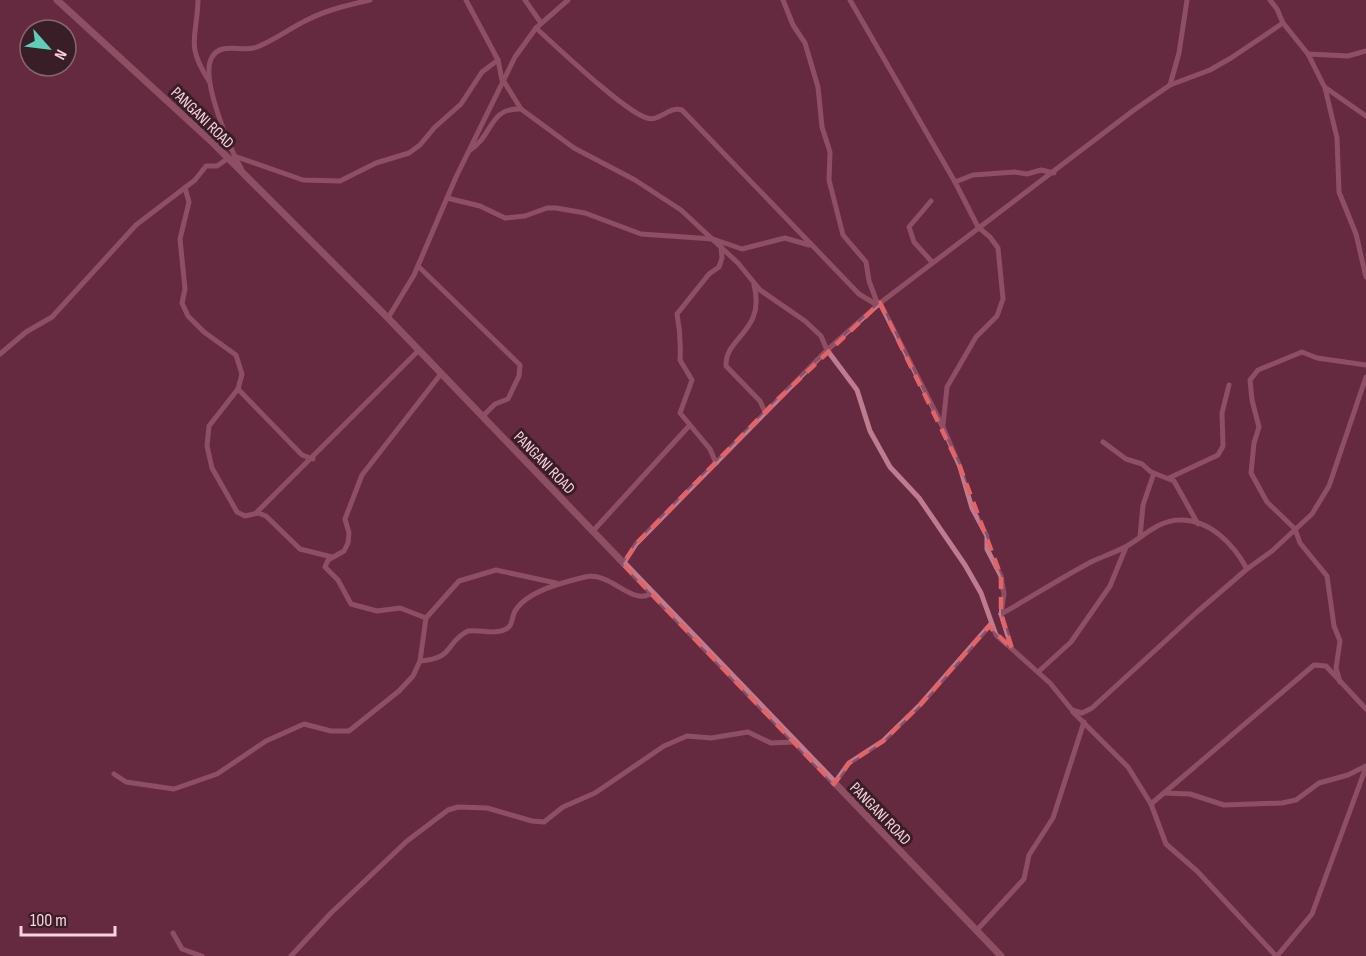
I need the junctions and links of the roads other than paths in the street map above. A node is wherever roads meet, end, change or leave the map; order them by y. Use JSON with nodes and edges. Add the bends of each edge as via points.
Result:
{"nodes":[{"id":1,"x":57,"y":0,"type":"edge"},
{"id":2,"x":198,"y":0,"type":"edge"},
{"id":3,"x":370,"y":0,"type":"edge"},
{"id":4,"x":466,"y":0,"type":"edge"},
{"id":5,"x":525,"y":0,"type":"edge"},
{"id":6,"x":568,"y":0,"type":"edge"},
{"id":7,"x":783,"y":0,"type":"edge"},
{"id":8,"x":850,"y":0,"type":"edge"},
{"id":9,"x":1187,"y":0,"type":"edge"},
{"id":10,"x":1270,"y":0,"type":"edge"},
{"id":11,"x":541,"y":23,"type":"junction"},
{"id":12,"x":1282,"y":23,"type":"junction"},
{"id":13,"x":536,"y":28,"type":"junction"},
{"id":14,"x":1366,"y":51,"type":"edge"},
{"id":15,"x":1308,"y":54,"type":"junction"},
{"id":16,"x":498,"y":60,"type":"junction"},
{"id":17,"x":503,"y":81,"type":"junction"},
{"id":18,"x":211,"y":84,"type":"junction"},
{"id":19,"x":1170,"y":85,"type":"junction"},
{"id":20,"x":1325,"y":88,"type":"junction"},
{"id":21,"x":521,"y":110,"type":"junction"},
{"id":22,"x":1366,"y":116,"type":"edge"},
{"id":23,"x":469,"y":151,"type":"junction"},
{"id":24,"x":231,"y":158,"type":"junction"},
{"id":25,"x":1054,"y":173,"type":"junction"},
{"id":26,"x":955,"y":182,"type":"junction"},
{"id":27,"x":185,"y":188,"type":"junction"},
{"id":28,"x":447,"y":198,"type":"junction"},
{"id":29,"x":931,"y":201,"type":"dead end"},
{"id":30,"x":978,"y":227,"type":"junction"},
{"id":31,"x":713,"y":238,"type":"junction"},
{"id":32,"x":811,"y":245,"type":"junction"},
{"id":33,"x":720,"y":246,"type":"junction"},
{"id":34,"x":932,"y":262,"type":"junction"},
{"id":35,"x":418,"y":266,"type":"junction"},
{"id":36,"x":1366,"y":277,"type":"edge"},
{"id":37,"x":754,"y":284,"type":"junction"},
{"id":38,"x":879,"y":304,"type":"junction"},
{"id":39,"x":388,"y":318,"type":"junction"},
{"id":40,"x":827,"y":350,"type":"junction"},
{"id":41,"x":418,"y":351,"type":"junction"},
{"id":42,"x":0,"y":354,"type":"edge"},
{"id":43,"x":1366,"y":365,"type":"edge"},
{"id":44,"x":440,"y":375,"type":"junction"},
{"id":45,"x":1366,"y":377,"type":"edge"},
{"id":46,"x":1228,"y":385,"type":"dead end"},
{"id":47,"x":238,"y":389,"type":"junction"},
{"id":48,"x":765,"y":413,"type":"junction"},
{"id":49,"x":483,"y":416,"type":"junction"},
{"id":50,"x":690,"y":426,"type":"junction"},
{"id":51,"x":943,"y":427,"type":"junction"},
{"id":52,"x":1103,"y":442,"type":"dead end"},
{"id":53,"x":312,"y":459,"type":"junction"},
{"id":54,"x":715,"y":465,"type":"junction"},
{"id":55,"x":1154,"y":473,"type":"junction"},
{"id":56,"x":1169,"y":478,"type":"junction"},
{"id":57,"x":255,"y":514,"type":"junction"},
{"id":58,"x":1198,"y":524,"type":"junction"},
{"id":59,"x":1295,"y":529,"type":"junction"},
{"id":60,"x":593,"y":531,"type":"junction"},
{"id":61,"x":1140,"y":537,"type":"junction"},
{"id":62,"x":1126,"y":547,"type":"junction"},
{"id":63,"x":332,"y":557,"type":"junction"},
{"id":64,"x":623,"y":564,"type":"junction"},
{"id":65,"x":1247,"y":569,"type":"junction"},
{"id":66,"x":556,"y":583,"type":"junction"},
{"id":67,"x":652,"y":593,"type":"junction"},
{"id":68,"x":1001,"y":614,"type":"junction"},
{"id":69,"x":426,"y":618,"type":"junction"},
{"id":70,"x":991,"y":624,"type":"junction"},
{"id":71,"x":1012,"y":649,"type":"junction"},
{"id":72,"x":420,"y":661,"type":"junction"},
{"id":73,"x":1038,"y":672,"type":"junction"},
{"id":74,"x":1340,"y":682,"type":"junction"},
{"id":75,"x":1366,"y":709,"type":"edge"},
{"id":76,"x":1072,"y":710,"type":"junction"},
{"id":77,"x":1084,"y":722,"type":"junction"},
{"id":78,"x":794,"y":742,"type":"junction"},
{"id":79,"x":1366,"y":766,"type":"edge"},
{"id":80,"x":114,"y":774,"type":"dead end"},
{"id":81,"x":834,"y":784,"type":"junction"},
{"id":82,"x":1164,"y":793,"type":"junction"},
{"id":83,"x":1151,"y":804,"type":"junction"},
{"id":84,"x":976,"y":931,"type":"junction"},
{"id":85,"x":172,"y":933,"type":"dead end"},
{"id":86,"x":202,"y":956,"type":"edge"},
{"id":87,"x":291,"y":956,"type":"edge"},
{"id":88,"x":1001,"y":956,"type":"edge"},
{"id":89,"x":1276,"y":956,"type":"edge"}],
"edges":[{"from":1,"to":24,"type":"main road","name":"PANGANI ROAD"},
{"from":2,"to":18,"type":"street","via":[[193,46],[198,64]]},
{"from":3,"to":18,"type":"street","via":[[336,8],[254,48],[230,47],[219,51],[209,65]]},
{"from":4,"to":16,"type":"street"},
{"from":5,"to":11,"type":"street"},
{"from":6,"to":11,"type":"street"},
{"from":7,"to":38,"type":"street","via":[[805,43],[817,82],[822,127],[830,152],[831,187],[843,235],[866,262]]},
{"from":8,"to":26,"type":"street"},
{"from":9,"to":19,"type":"street"},
{"from":10,"to":12,"type":"street"},
{"from":11,"to":13,"type":"street"},
{"from":12,"to":15,"type":"street"},
{"from":12,"to":19,"type":"street","via":[[1210,70]]},
{"from":13,"to":17,"type":"street"},
{"from":13,"to":32,"type":"street","via":[[644,117],[682,110]]},
{"from":14,"to":15,"type":"street","via":[[1348,56]]},
{"from":15,"to":20,"type":"street"},
{"from":16,"to":17,"type":"street"},
{"from":16,"to":24,"type":"street","via":[[482,72],[461,104],[420,145],[340,181],[303,180]]},
{"from":17,"to":21,"type":"street"},
{"from":17,"to":23,"type":"street"},
{"from":18,"to":24,"type":"street"},
{"from":19,"to":25,"type":"street"},
{"from":20,"to":22,"type":"street"},
{"from":20,"to":36,"type":"street","via":[[1337,138],[1339,192],[1356,234]]},
{"from":21,"to":23,"type":"street","via":[[498,114],[480,144]]},
{"from":21,"to":31,"type":"street","via":[[574,148],[627,175],[681,210]]},
{"from":23,"to":28,"type":"street"},
{"from":24,"to":27,"type":"street","via":[[217,166],[206,166]]},
{"from":24,"to":39,"type":"main road","name":"PANGANI ROAD"},
{"from":25,"to":26,"type":"street","via":[[1041,170],[1027,174],[973,174]]},
{"from":25,"to":30,"type":"street"},
{"from":26,"to":30,"type":"street"},
{"from":27,"to":42,"type":"street","via":[[136,225],[52,317]]},
{"from":27,"to":47,"type":"street","via":[[189,202],[180,239],[182,303],[188,316],[204,332],[236,356],[242,375]]},
{"from":28,"to":31,"type":"street","via":[[480,206],[505,218],[556,208],[585,213],[641,234]]},
{"from":28,"to":35,"type":"street"},
{"from":29,"to":34,"type":"street","via":[[909,227],[914,242]]},
{"from":30,"to":34,"type":"street"},
{"from":30,"to":51,"type":"street","via":[[998,248],[1003,299],[997,316],[976,337],[947,387]]},
{"from":31,"to":32,"type":"street","via":[[747,250],[785,238]]},
{"from":31,"to":33,"type":"street"},
{"from":32,"to":38,"type":"street","via":[[859,294]]},
{"from":33,"to":37,"type":"street"},
{"from":33,"to":50,"type":"street","via":[[720,265],[677,314],[677,331],[683,346],[680,360],[693,380],[680,410],[682,419]]},
{"from":34,"to":38,"type":"street"},
{"from":35,"to":39,"type":"street"},
{"from":35,"to":49,"type":"street","via":[[520,365],[508,399],[495,404]]},
{"from":37,"to":40,"type":"street","via":[[814,328]]},
{"from":37,"to":48,"type":"street","via":[[758,298],[754,318],[728,352],[726,366],[760,401]]},
{"from":38,"to":40,"type":"street"},
{"from":38,"to":51,"type":"street"},
{"from":39,"to":41,"type":"main road","name":"PANGANI ROAD"},
{"from":40,"to":48,"type":"street"},
{"from":40,"to":70,"type":"street","via":[[857,390],[870,431],[890,467],[919,498],[965,565],[981,593]]},
{"from":41,"to":44,"type":"main road","name":"PANGANI ROAD"},
{"from":41,"to":53,"type":"street"},
{"from":43,"to":59,"type":"street","via":[[1302,352],[1252,375],[1252,400],[1259,427],[1251,473],[1267,502]]},
{"from":44,"to":49,"type":"main road","name":"PANGANI ROAD"},
{"from":44,"to":63,"type":"street","via":[[362,475],[345,519],[350,533],[348,543],[342,553]]},
{"from":45,"to":59,"type":"street","via":[[1329,486],[1319,505]]},
{"from":46,"to":56,"type":"street","via":[[1221,413],[1223,446],[1218,455]]},
{"from":47,"to":53,"type":"street","via":[[302,455]]},
{"from":47,"to":57,"type":"street","via":[[209,426],[208,456],[237,512],[245,516]]},
{"from":48,"to":54,"type":"street"},
{"from":49,"to":60,"type":"main road","name":"PANGANI ROAD"},
{"from":50,"to":54,"type":"street","via":[[715,456]]},
{"from":50,"to":60,"type":"street"},
{"from":51,"to":68,"type":"street","via":[[972,508],[987,536],[987,549],[1001,576]]},
{"from":52,"to":55,"type":"street"},
{"from":53,"to":57,"type":"street"},
{"from":54,"to":64,"type":"street","via":[[636,544]]},
{"from":55,"to":56,"type":"street"},
{"from":55,"to":61,"type":"street","via":[[1143,505]]},
{"from":56,"to":58,"type":"street","via":[[1177,485]]},
{"from":57,"to":63,"type":"street","via":[[261,513],[276,522],[303,551]]},
{"from":58,"to":61,"type":"street","via":[[1171,521]]},
{"from":58,"to":65,"type":"street","via":[[1221,535],[1236,549]]},
{"from":59,"to":65,"type":"street"},
{"from":59,"to":74,"type":"street","via":[[1300,543],[1327,576],[1340,641],[1336,668]]},
{"from":60,"to":64,"type":"main road","name":"PANGANI ROAD"},
{"from":61,"to":62,"type":"street"},
{"from":62,"to":68,"type":"street"},
{"from":62,"to":73,"type":"street","via":[[1110,586],[1071,642]]},
{"from":63,"to":69,"type":"street","via":[[325,567],[338,580],[351,604],[377,611],[400,608]]},
{"from":64,"to":67,"type":"main road","name":"PANGANI ROAD"},
{"from":65,"to":76,"type":"street","via":[[1092,708],[1082,713]]},
{"from":66,"to":67,"type":"street","via":[[596,576],[637,597],[645,598]]},
{"from":66,"to":69,"type":"street","via":[[488,571],[459,581]]},
{"from":66,"to":72,"type":"street","via":[[517,608],[512,623],[503,631],[468,631],[443,656]]},
{"from":67,"to":78,"type":"main road","name":"PANGANI ROAD"},
{"from":68,"to":71,"type":"street"},
{"from":69,"to":72,"type":"street"},
{"from":70,"to":71,"type":"street","via":[[1002,643]]},
{"from":70,"to":81,"type":"street","via":[[920,705],[883,741],[849,763]]},
{"from":71,"to":73,"type":"street"},
{"from":72,"to":80,"type":"street","via":[[406,684],[348,731],[304,724],[266,741],[217,774],[174,789],[126,782]]},
{"from":73,"to":76,"type":"street"},
{"from":74,"to":75,"type":"street"},
{"from":74,"to":82,"type":"street","via":[[1326,666],[1314,665]]},
{"from":76,"to":77,"type":"street"},
{"from":77,"to":83,"type":"street","via":[[1128,767]]},
{"from":77,"to":84,"type":"street","via":[[1053,818],[1029,855],[1024,879]]},
{"from":78,"to":81,"type":"main road","name":"PANGANI ROAD"},
{"from":78,"to":87,"type":"street","via":[[771,743],[748,732],[711,738],[687,736],[664,746],[596,793],[563,807],[544,822],[487,808],[448,810],[407,841]]},
{"from":79,"to":82,"type":"street","via":[[1319,783],[1296,800],[1282,802],[1224,805],[1190,794]]},
{"from":79,"to":89,"type":"street","via":[[1312,914]]},
{"from":81,"to":84,"type":"main road","name":"PANGANI ROAD"},
{"from":82,"to":83,"type":"street"},
{"from":83,"to":89,"type":"street","via":[[1166,844],[1197,871]]},
{"from":84,"to":88,"type":"main road","name":"PANGANI ROAD"},
{"from":85,"to":86,"type":"street","via":[[182,949]]}]}
